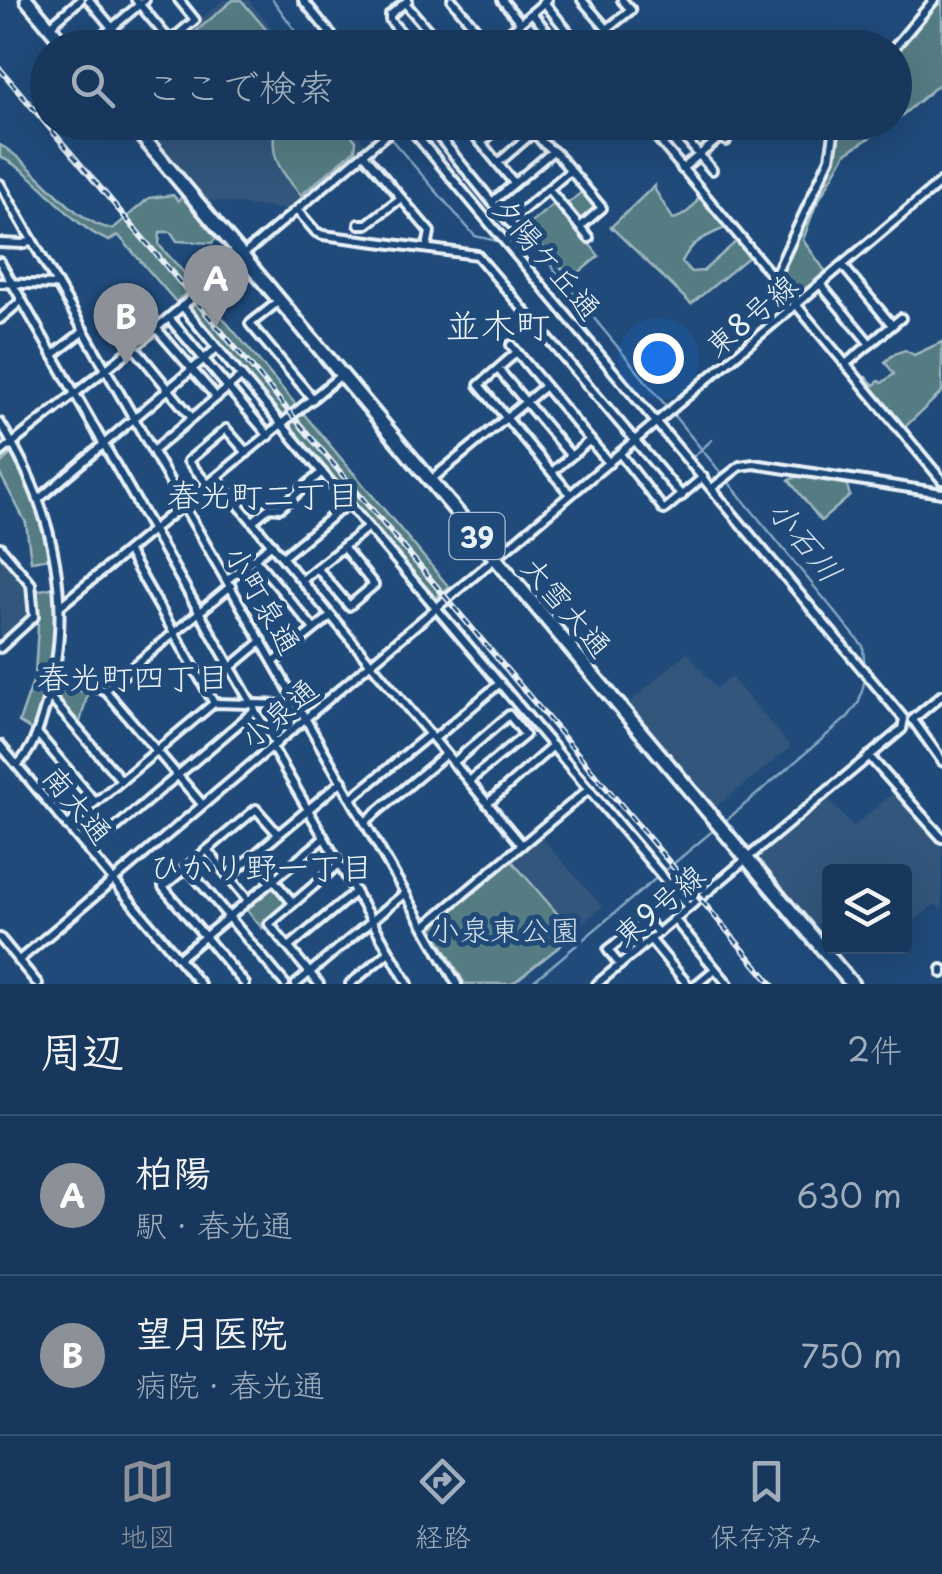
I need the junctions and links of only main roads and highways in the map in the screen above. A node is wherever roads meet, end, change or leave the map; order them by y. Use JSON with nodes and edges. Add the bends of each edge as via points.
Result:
{"nodes":[{"id":1,"x":27,"y":0,"type":"edge"},
{"id":2,"x":53,"y":30,"type":"edge"},
{"id":3,"x":145,"y":140,"type":"edge"},
{"id":4,"x":852,"y":984,"type":"edge"}],
"edges":[{"from":1,"to":2,"type":"highway"},
{"from":3,"to":4,"type":"highway","name":"大雪大通","number":"39"}]}
